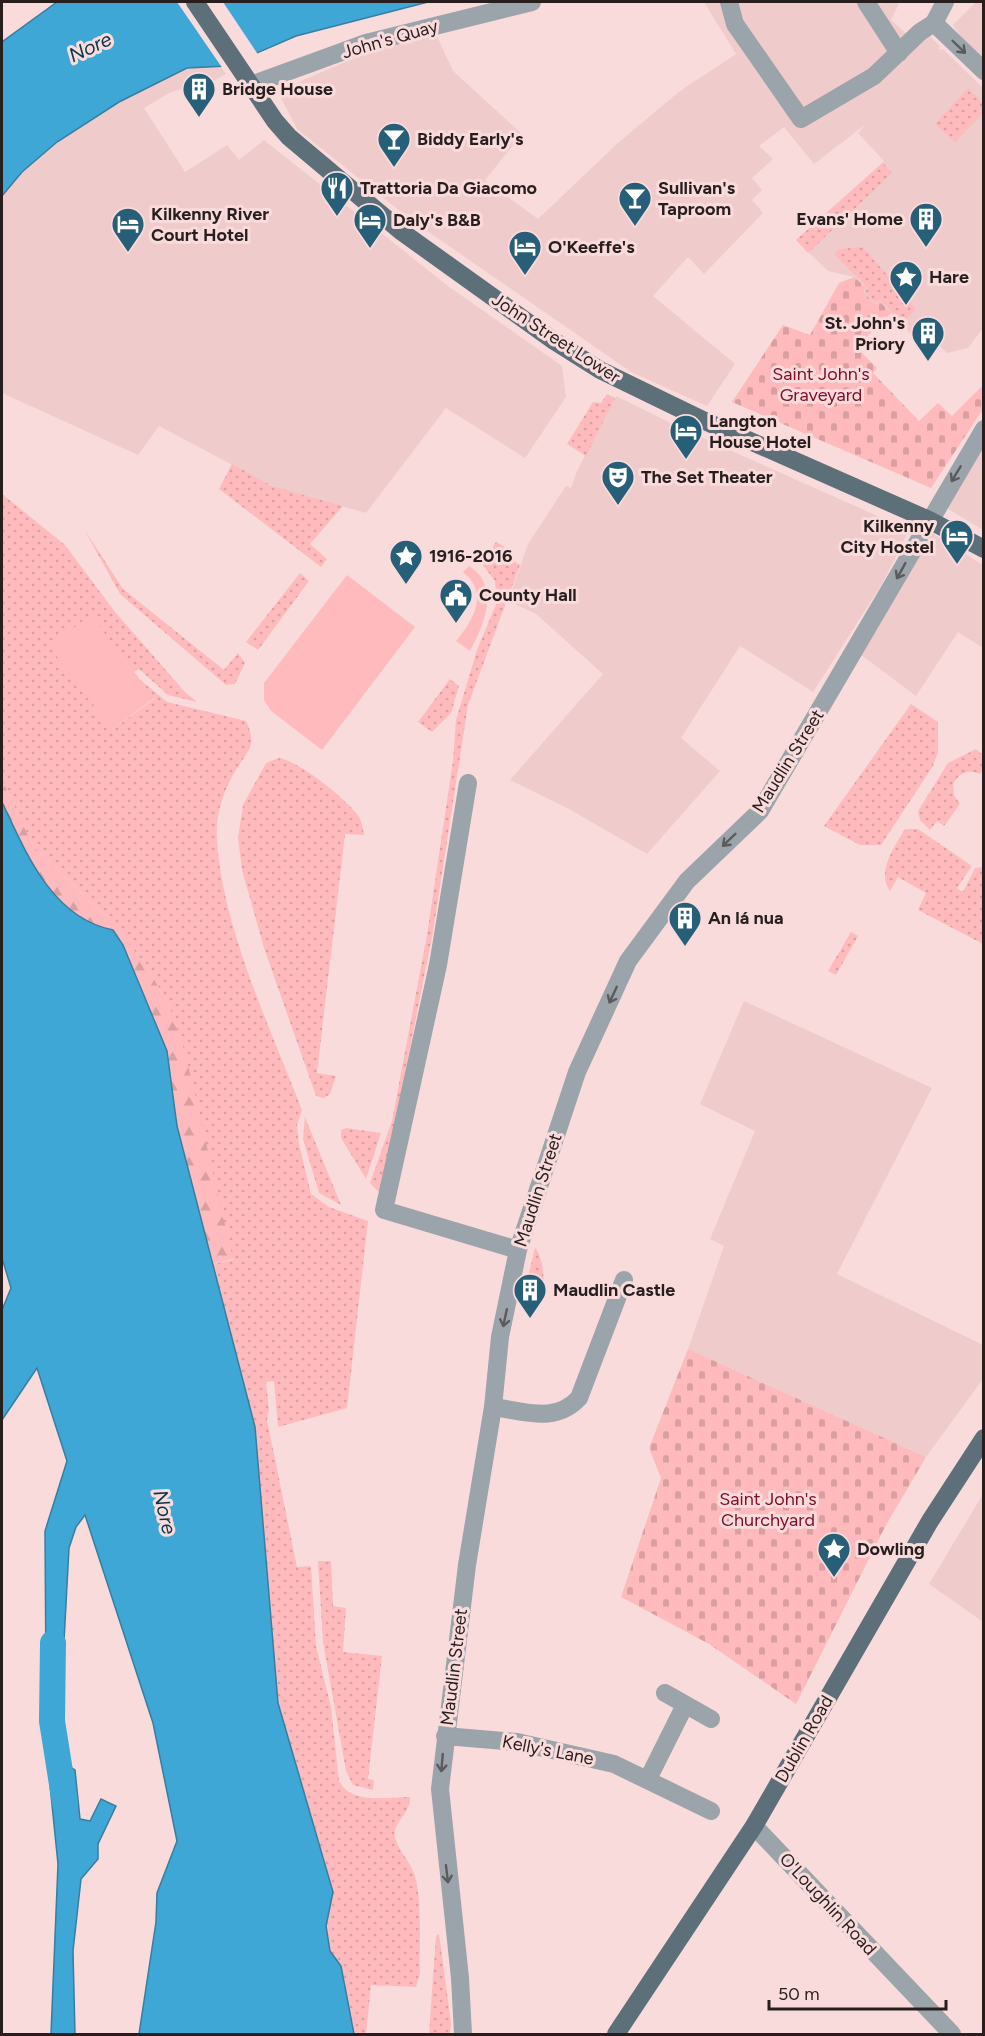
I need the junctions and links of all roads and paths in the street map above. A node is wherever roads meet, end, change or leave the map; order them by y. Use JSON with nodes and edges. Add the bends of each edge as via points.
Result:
{"nodes":[{"id":1,"x":195,"y":2,"type":"edge"},
{"id":2,"x":532,"y":2,"type":"edge"},
{"id":3,"x":729,"y":2,"type":"edge"},
{"id":4,"x":866,"y":2,"type":"edge"},
{"id":5,"x":945,"y":2,"type":"edge"},
{"id":6,"x":934,"y":23,"type":"junction"},
{"id":7,"x":899,"y":53,"type":"junction"},
{"id":8,"x":984,"y":71,"type":"edge"},
{"id":9,"x":246,"y":78,"type":"junction"},
{"id":10,"x":984,"y":429,"type":"edge"},
{"id":11,"x":929,"y":520,"type":"junction"},
{"id":12,"x":984,"y":549,"type":"edge"},
{"id":13,"x":468,"y":783,"type":"dead end"},
{"id":14,"x":518,"y":1250,"type":"junction"},
{"id":15,"x":624,"y":1280,"type":"dead end"},
{"id":16,"x":493,"y":1407,"type":"junction"},
{"id":17,"x":984,"y":1438,"type":"edge"},
{"id":18,"x":665,"y":1693,"type":"dead end"},
{"id":19,"x":685,"y":1705,"type":"junction"},
{"id":20,"x":711,"y":1719,"type":"dead end"},
{"id":21,"x":445,"y":1736,"type":"junction"},
{"id":22,"x":648,"y":1779,"type":"junction"},
{"id":23,"x":711,"y":1811,"type":"dead end"},
{"id":24,"x":754,"y":1826,"type":"junction"},
{"id":25,"x":463,"y":2034,"type":"edge"},
{"id":26,"x":616,"y":2034,"type":"edge"},
{"id":27,"x":952,"y":2034,"type":"edge"}],
"edges":[{"from":1,"to":9,"type":"main road","name":"John Street Lower"},
{"from":2,"to":9,"type":"street","name":"John's Quay","via":[[366,43]]},
{"from":3,"to":7,"type":"street","via":[[735,24],[801,119],[873,76]]},
{"from":4,"to":7,"type":"street"},
{"from":5,"to":6,"type":"street"},
{"from":6,"to":7,"type":"street"},
{"from":6,"to":8,"type":"street","one_way":true},
{"from":9,"to":11,"type":"main road","name":"John Street Lower","via":[[275,121],[321,166],[402,232],[554,341],[600,370],[653,396]]},
{"from":10,"to":11,"type":"street","name":"Maudlin Street","one_way":true},
{"from":11,"to":12,"type":"main road","name":"John Street Lower"},
{"from":11,"to":14,"type":"street","name":"Maudlin Street","one_way":true,"via":[[760,811],[687,881],[628,961],[577,1072]]},
{"from":13,"to":14,"type":"street","via":[[439,958],[384,1210]]},
{"from":14,"to":16,"type":"street","name":"Maudlin Street","one_way":true,"via":[[500,1337]]},
{"from":15,"to":16,"type":"street","via":[[579,1398],[568,1410],[552,1415]]},
{"from":16,"to":21,"type":"street","name":"Maudlin Street"},
{"from":17,"to":24,"type":"main road","name":"Dublin Road","via":[[930,1521]]},
{"from":18,"to":19,"type":"street"},
{"from":19,"to":20,"type":"street"},
{"from":19,"to":22,"type":"street"},
{"from":21,"to":22,"type":"street","name":"Kelly's Lane","via":[[517,1742],[614,1764]]},
{"from":21,"to":25,"type":"street","name":"Maudlin Street","one_way":true,"via":[[441,1816]]},
{"from":22,"to":23,"type":"street","name":"Kelly's Lane"},
{"from":24,"to":26,"type":"main road","name":"Dublin Road"},
{"from":24,"to":27,"type":"street","name":"O'Loughlin Road"}]}
